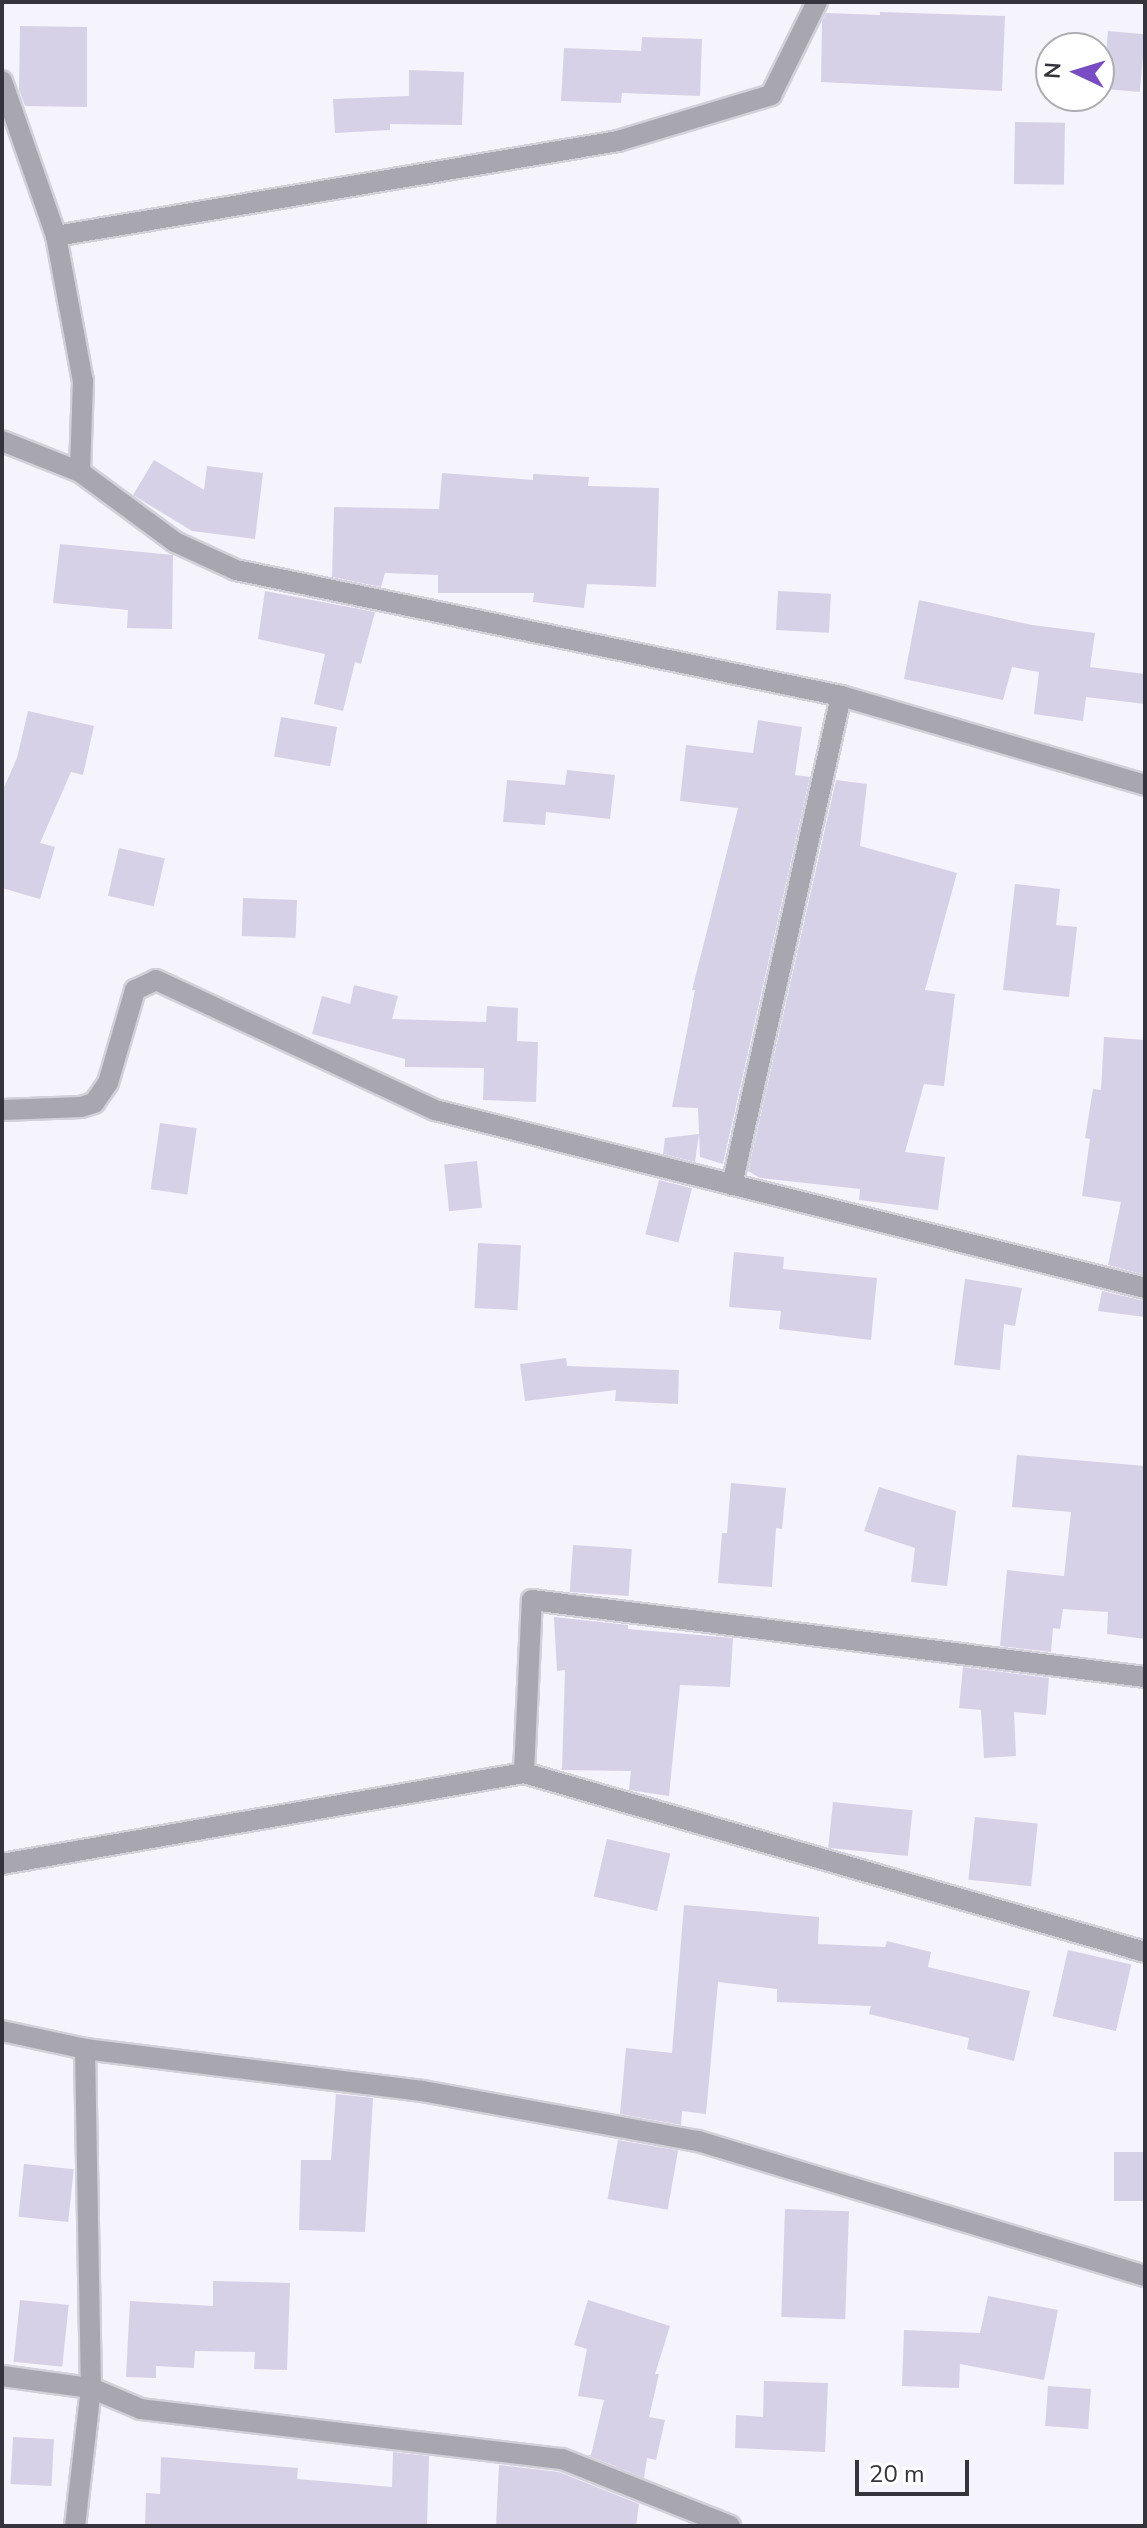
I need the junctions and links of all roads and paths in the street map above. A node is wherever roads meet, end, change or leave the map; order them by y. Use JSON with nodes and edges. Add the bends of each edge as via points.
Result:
{"nodes":[{"id":1,"x":817,"y":2,"type":"edge"},
{"id":2,"x":2,"y":81,"type":"edge"},
{"id":3,"x":56,"y":236,"type":"junction"},
{"id":4,"x":2,"y":441,"type":"edge"},
{"id":5,"x":80,"y":472,"type":"junction"},
{"id":6,"x":841,"y":696,"type":"junction"},
{"id":7,"x":1145,"y":785,"type":"edge"},
{"id":8,"x":2,"y":1110,"type":"edge"},
{"id":9,"x":732,"y":1185,"type":"junction"},
{"id":10,"x":1145,"y":1288,"type":"edge"},
{"id":11,"x":1145,"y":1677,"type":"edge"},
{"id":12,"x":524,"y":1773,"type":"junction"},
{"id":13,"x":2,"y":1864,"type":"edge"},
{"id":14,"x":1145,"y":1952,"type":"edge"},
{"id":15,"x":2,"y":2031,"type":"edge"},
{"id":16,"x":85,"y":2049,"type":"junction"},
{"id":17,"x":1145,"y":2276,"type":"edge"},
{"id":18,"x":2,"y":2376,"type":"edge"},
{"id":19,"x":91,"y":2388,"type":"junction"},
{"id":20,"x":75,"y":2526,"type":"edge"},
{"id":21,"x":730,"y":2526,"type":"edge"}],
"edges":[{"from":1,"to":3,"type":"street","via":[[771,95],[618,141]]},
{"from":2,"to":3,"type":"street"},
{"from":3,"to":5,"type":"street","via":[[83,381]]},
{"from":4,"to":5,"type":"street"},
{"from":5,"to":6,"type":"street","via":[[175,542],[236,570]]},
{"from":6,"to":7,"type":"street"},
{"from":6,"to":9,"type":"street"},
{"from":8,"to":9,"type":"street","via":[[94,1103],[108,1083],[135,990],[156,980],[435,1110]]},
{"from":9,"to":10,"type":"street"},
{"from":11,"to":12,"type":"street","via":[[532,1600]]},
{"from":12,"to":13,"type":"street"},
{"from":12,"to":14,"type":"street"},
{"from":15,"to":16,"type":"street"},
{"from":16,"to":17,"type":"street","via":[[422,2091],[698,2141]]},
{"from":16,"to":19,"type":"street"},
{"from":18,"to":19,"type":"street"},
{"from":19,"to":20,"type":"street"},
{"from":19,"to":21,"type":"street","via":[[141,2409],[562,2459]]}]}
